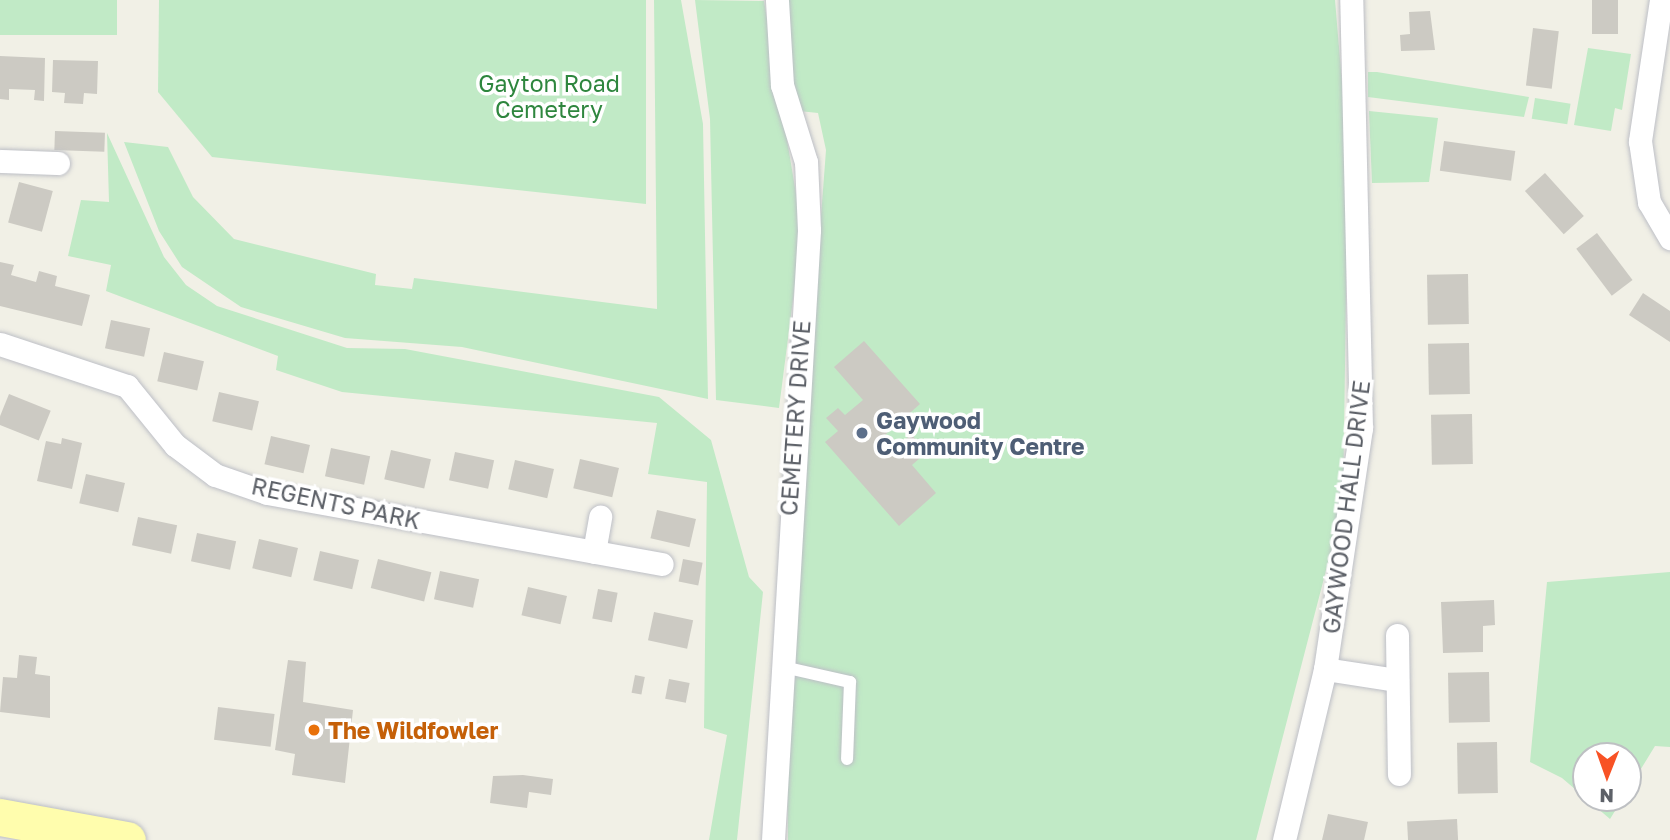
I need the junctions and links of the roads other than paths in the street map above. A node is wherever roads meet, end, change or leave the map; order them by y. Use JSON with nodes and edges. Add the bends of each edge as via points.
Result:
{"nodes":[{"id":1,"x":777,"y":0,"type":"edge"},
{"id":2,"x":1351,"y":0,"type":"edge"},
{"id":3,"x":1661,"y":0,"type":"edge"},
{"id":4,"x":0,"y":161,"type":"edge"},
{"id":5,"x":58,"y":163,"type":"dead end"},
{"id":6,"x":1670,"y":238,"type":"edge"},
{"id":7,"x":5,"y":346,"type":"edge"},
{"id":8,"x":600,"y":517,"type":"dead end"},
{"id":9,"x":594,"y":552,"type":"junction"},
{"id":10,"x":662,"y":564,"type":"dead end"},
{"id":11,"x":1397,"y":635,"type":"dead end"},
{"id":12,"x":779,"y":666,"type":"junction"},
{"id":13,"x":1325,"y":669,"type":"junction"},
{"id":14,"x":1397,"y":680,"type":"junction"},
{"id":15,"x":847,"y":759,"type":"dead end"},
{"id":16,"x":1399,"y":774,"type":"dead end"},
{"id":17,"x":0,"y":817,"type":"edge"},
{"id":18,"x":127,"y":840,"type":"edge"},
{"id":19,"x":773,"y":840,"type":"edge"},
{"id":20,"x":1283,"y":840,"type":"edge"}],
"edges":[{"from":1,"to":12,"type":"street","name":"CEMETERY DRIVE","via":[[782,85],[806,162],[809,230]]},
{"from":2,"to":13,"type":"street","name":"GAYWOOD HALL DRIVE","via":[[1363,373]]},
{"from":3,"to":6,"type":"street","via":[[1640,141],[1649,202]]},
{"from":4,"to":5,"type":"street"},
{"from":7,"to":9,"type":"street","name":"REGENTS PARK","via":[[127,386],[175,445],[215,475],[267,492]]},
{"from":8,"to":9,"type":"street"},
{"from":9,"to":10,"type":"street","name":"REGENTS PARK"},
{"from":11,"to":14,"type":"street"},
{"from":12,"to":15,"type":"lane","via":[[850,682]]},
{"from":12,"to":19,"type":"street","name":"CEMETERY DRIVE"},
{"from":13,"to":14,"type":"street"},
{"from":13,"to":20,"type":"street","name":"GAYWOOD HALL DRIVE"},
{"from":14,"to":16,"type":"street"},
{"from":17,"to":18,"type":"main road"}]}
